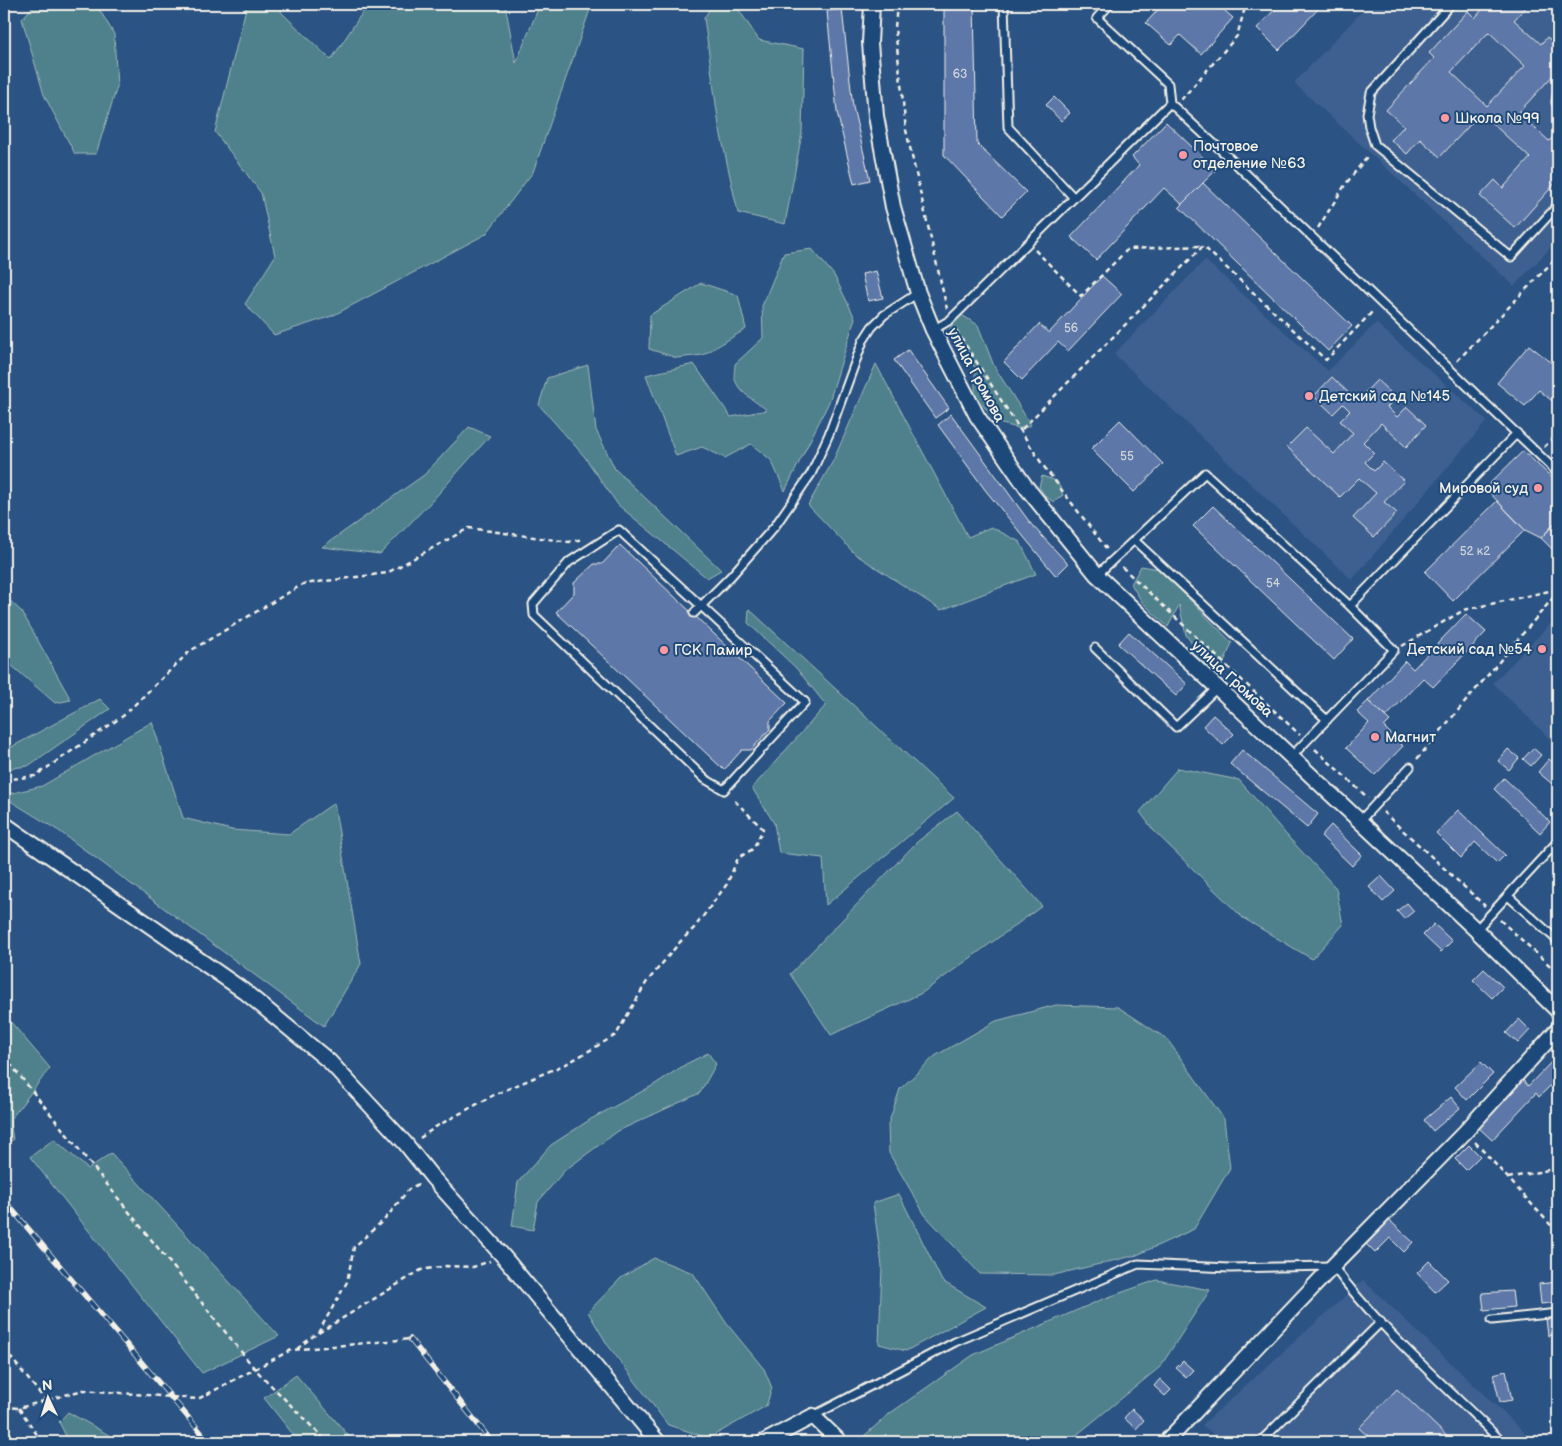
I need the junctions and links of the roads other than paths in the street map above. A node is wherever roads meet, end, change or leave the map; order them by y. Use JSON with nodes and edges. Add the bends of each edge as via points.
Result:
{"nodes":[{"id":1,"x":872,"y":4,"type":"edge"},
{"id":2,"x":1004,"y":4,"type":"edge"},
{"id":3,"x":1110,"y":4,"type":"edge"},
{"id":4,"x":1451,"y":4,"type":"edge"},
{"id":5,"x":1558,"y":91,"type":"edge"},
{"id":6,"x":1173,"y":105,"type":"junction"},
{"id":7,"x":1558,"y":108,"type":"edge"},
{"id":8,"x":1074,"y":198,"type":"junction"},
{"id":9,"x":1558,"y":206,"type":"edge"},
{"id":10,"x":918,"y":293,"type":"junction"},
{"id":11,"x":934,"y":330,"type":"junction"},
{"id":12,"x":1517,"y":433,"type":"junction"},
{"id":13,"x":1558,"y":473,"type":"edge"},
{"id":14,"x":1134,"y":540,"type":"junction"},
{"id":15,"x":1097,"y":574,"type":"junction"},
{"id":16,"x":700,"y":606,"type":"junction"},
{"id":17,"x":1350,"y":606,"type":"junction"},
{"id":18,"x":694,"y":613,"type":"dead end"},
{"id":19,"x":1095,"y":648,"type":"dead end"},
{"id":20,"x":1217,"y":688,"type":"junction"},
{"id":21,"x":1327,"y":720,"type":"junction"},
{"id":22,"x":1291,"y":758,"type":"junction"},
{"id":23,"x":1410,"y":767,"type":"road end"},
{"id":24,"x":1359,"y":822,"type":"junction"},
{"id":25,"x":4,"y":824,"type":"edge"},
{"id":26,"x":1558,"y":841,"type":"edge"},
{"id":27,"x":1508,"y":896,"type":"junction"},
{"id":28,"x":1476,"y":930,"type":"junction"},
{"id":29,"x":1558,"y":941,"type":"edge"},
{"id":30,"x":1558,"y":1011,"type":"edge"},
{"id":31,"x":1558,"y":1030,"type":"edge"},
{"id":32,"x":1333,"y":1266,"type":"junction"},
{"id":33,"x":1558,"y":1313,"type":"edge"},
{"id":34,"x":1492,"y":1320,"type":"dead end"},
{"id":35,"x":1381,"y":1322,"type":"junction"},
{"id":36,"x":813,"y":1416,"type":"junction"},
{"id":37,"x":658,"y":1442,"type":"edge"},
{"id":38,"x":764,"y":1442,"type":"edge"},
{"id":39,"x":840,"y":1442,"type":"edge"},
{"id":40,"x":1166,"y":1442,"type":"edge"},
{"id":41,"x":1260,"y":1442,"type":"edge"},
{"id":42,"x":1502,"y":1442,"type":"edge"}],
"edges":[{"from":1,"to":10,"type":"street","name":"улица Громова","via":[[870,43],[876,116],[893,207]]},
{"from":2,"to":8,"type":"lane","via":[[1008,127]]},
{"from":3,"to":6,"type":"lane","via":[[1097,18],[1168,84]]},
{"from":4,"to":9,"type":"lane","via":[[1371,93],[1367,114],[1375,145],[1510,257]]},
{"from":5,"to":7,"type":"lane"},
{"from":6,"to":8,"type":"lane"},
{"from":6,"to":12,"type":"lane"},
{"from":8,"to":11,"type":"lane","via":[[950,320]]},
{"from":10,"to":11,"type":"street","name":"улица Громова"},
{"from":10,"to":16,"type":"lane","via":[[884,315],[872,327],[863,341],[811,474],[775,526]]},
{"from":11,"to":15,"type":"street","name":"улица Громова","via":[[977,416],[1026,487]]},
{"from":12,"to":13,"type":"lane"},
{"from":12,"to":17,"type":"lane"},
{"from":14,"to":15,"type":"lane"},
{"from":14,"to":17,"type":"lane","via":[[1205,473]]},
{"from":14,"to":21,"type":"lane"},
{"from":15,"to":20,"type":"street","name":"улица Громова"},
{"from":16,"to":16,"type":"lane","via":[[619,530],[569,562],[533,604],[534,615],[705,779],[724,790],[805,702]]},
{"from":16,"to":18,"type":"lane"},
{"from":17,"to":21,"type":"lane","via":[[1394,650]]},
{"from":19,"to":20,"type":"lane","via":[[1176,727]]},
{"from":20,"to":22,"type":"street","name":"улица Громова"},
{"from":21,"to":22,"type":"lane"},
{"from":22,"to":24,"type":"street","name":"улица Громова"},
{"from":23,"to":24,"type":"lane"},
{"from":24,"to":28,"type":"street","name":"улица Громова"},
{"from":25,"to":37,"type":"street","via":[[244,991],[330,1062],[503,1256]]},
{"from":26,"to":27,"type":"lane"},
{"from":27,"to":28,"type":"lane"},
{"from":27,"to":29,"type":"lane"},
{"from":28,"to":30,"type":"street","name":"улица Громова"},
{"from":31,"to":32,"type":"street","via":[[1466,1132]]},
{"from":32,"to":35,"type":"lane"},
{"from":32,"to":36,"type":"lane","via":[[1230,1268],[1138,1264],[955,1342]]},
{"from":32,"to":40,"type":"street"},
{"from":33,"to":34,"type":"lane"},
{"from":35,"to":41,"type":"lane"},
{"from":35,"to":42,"type":"lane"},
{"from":36,"to":38,"type":"street"},
{"from":36,"to":39,"type":"street"}]}
